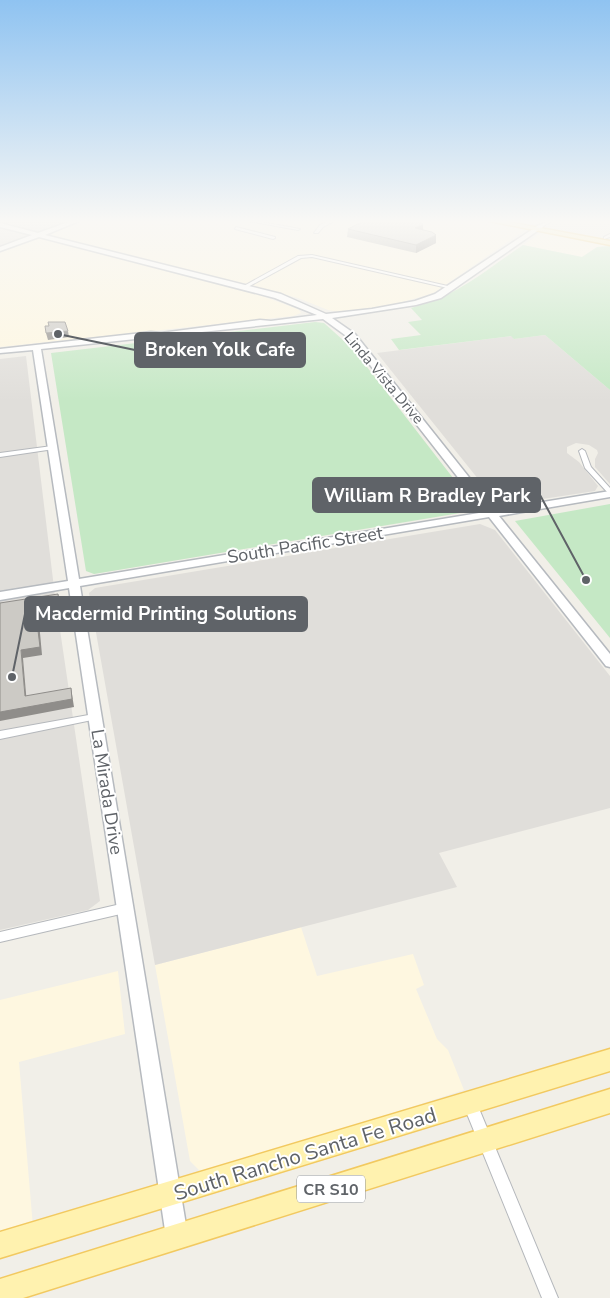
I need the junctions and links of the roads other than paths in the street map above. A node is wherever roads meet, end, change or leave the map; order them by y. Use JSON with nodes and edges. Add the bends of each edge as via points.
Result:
{"nodes":[{"id":1,"x":223,"y":282,"type":"edge"},
{"id":2,"x":254,"y":282,"type":"edge"},
{"id":3,"x":423,"y":282,"type":"edge"},
{"id":4,"x":461,"y":282,"type":"edge"},
{"id":5,"x":244,"y":287,"type":"junction"},
{"id":6,"x":452,"y":288,"type":"junction"},
{"id":7,"x":326,"y":316,"type":"junction"},
{"id":8,"x":37,"y":349,"type":"junction"},
{"id":9,"x":0,"y":351,"type":"edge"},
{"id":10,"x":0,"y":355,"type":"edge"},
{"id":11,"x":52,"y":448,"type":"junction"},
{"id":12,"x":582,"y":451,"type":"dead end"},
{"id":13,"x":0,"y":455,"type":"edge"},
{"id":14,"x":610,"y":493,"type":"edge"},
{"id":15,"x":494,"y":514,"type":"junction"},
{"id":16,"x":73,"y":584,"type":"junction"},
{"id":17,"x":0,"y":596,"type":"edge"},
{"id":18,"x":610,"y":663,"type":"edge"},
{"id":19,"x":94,"y":717,"type":"junction"},
{"id":20,"x":0,"y":735,"type":"edge"},
{"id":21,"x":125,"y":908,"type":"junction"},
{"id":22,"x":0,"y":937,"type":"edge"},
{"id":23,"x":610,"y":1060,"type":"edge"},
{"id":24,"x":610,"y":1101,"type":"edge"},
{"id":25,"x":470,"y":1104,"type":"junction"},
{"id":26,"x":485,"y":1141,"type":"junction"},
{"id":27,"x":170,"y":1194,"type":"junction"},
{"id":28,"x":177,"y":1238,"type":"junction"},
{"id":29,"x":0,"y":1245,"type":"edge"},
{"id":30,"x":0,"y":1292,"type":"edge"},
{"id":31,"x":550,"y":1298,"type":"edge"}],
"edges":[{"from":1,"to":5,"type":"main road","name":"Linda Vista Drive"},
{"from":2,"to":5,"type":"street"},
{"from":3,"to":6,"type":"street"},
{"from":4,"to":6,"type":"main road"},
{"from":5,"to":7,"type":"main road","name":"Linda Vista Drive","via":[[297,302]]},
{"from":6,"to":7,"type":"main road","via":[[433,298],[400,307]]},
{"from":7,"to":8,"type":"main road"},
{"from":7,"to":15,"type":"main road","name":"Linda Vista Drive","via":[[352,336]]},
{"from":8,"to":9,"type":"main road"},
{"from":8,"to":10,"type":"main road"},
{"from":8,"to":11,"type":"main road","name":"La Mirada Drive"},
{"from":11,"to":13,"type":"street"},
{"from":11,"to":16,"type":"main road","name":"La Mirada Drive"},
{"from":12,"to":14,"type":"street","via":[[588,468]]},
{"from":14,"to":15,"type":"main road","name":"South Pacific Street"},
{"from":15,"to":16,"type":"main road","name":"South Pacific Street"},
{"from":15,"to":18,"type":"main road","name":"Linda Vista Drive"},
{"from":16,"to":17,"type":"main road","name":"South Pacific Street"},
{"from":16,"to":19,"type":"main road","name":"La Mirada Drive"},
{"from":19,"to":20,"type":"street"},
{"from":19,"to":21,"type":"main road","name":"La Mirada Drive"},
{"from":21,"to":22,"type":"street"},
{"from":21,"to":27,"type":"main road","name":"La Mirada Drive"},
{"from":23,"to":25,"type":"main road","name":"South Rancho Santa Fe Road","number":"CR S10"},
{"from":24,"to":26,"type":"main road","number":"CR S10"},
{"from":25,"to":26,"type":"street"},
{"from":25,"to":27,"type":"main road","name":"South Rancho Santa Fe Road","number":"CR S10"},
{"from":26,"to":28,"type":"main road","number":"CR S10"},
{"from":26,"to":31,"type":"street"},
{"from":27,"to":28,"type":"main road","name":"La Mirada Drive"},
{"from":27,"to":29,"type":"main road","name":"South Rancho Santa Fe Road","number":"CR S10"},
{"from":28,"to":30,"type":"main road","number":"CR S10"}]}
